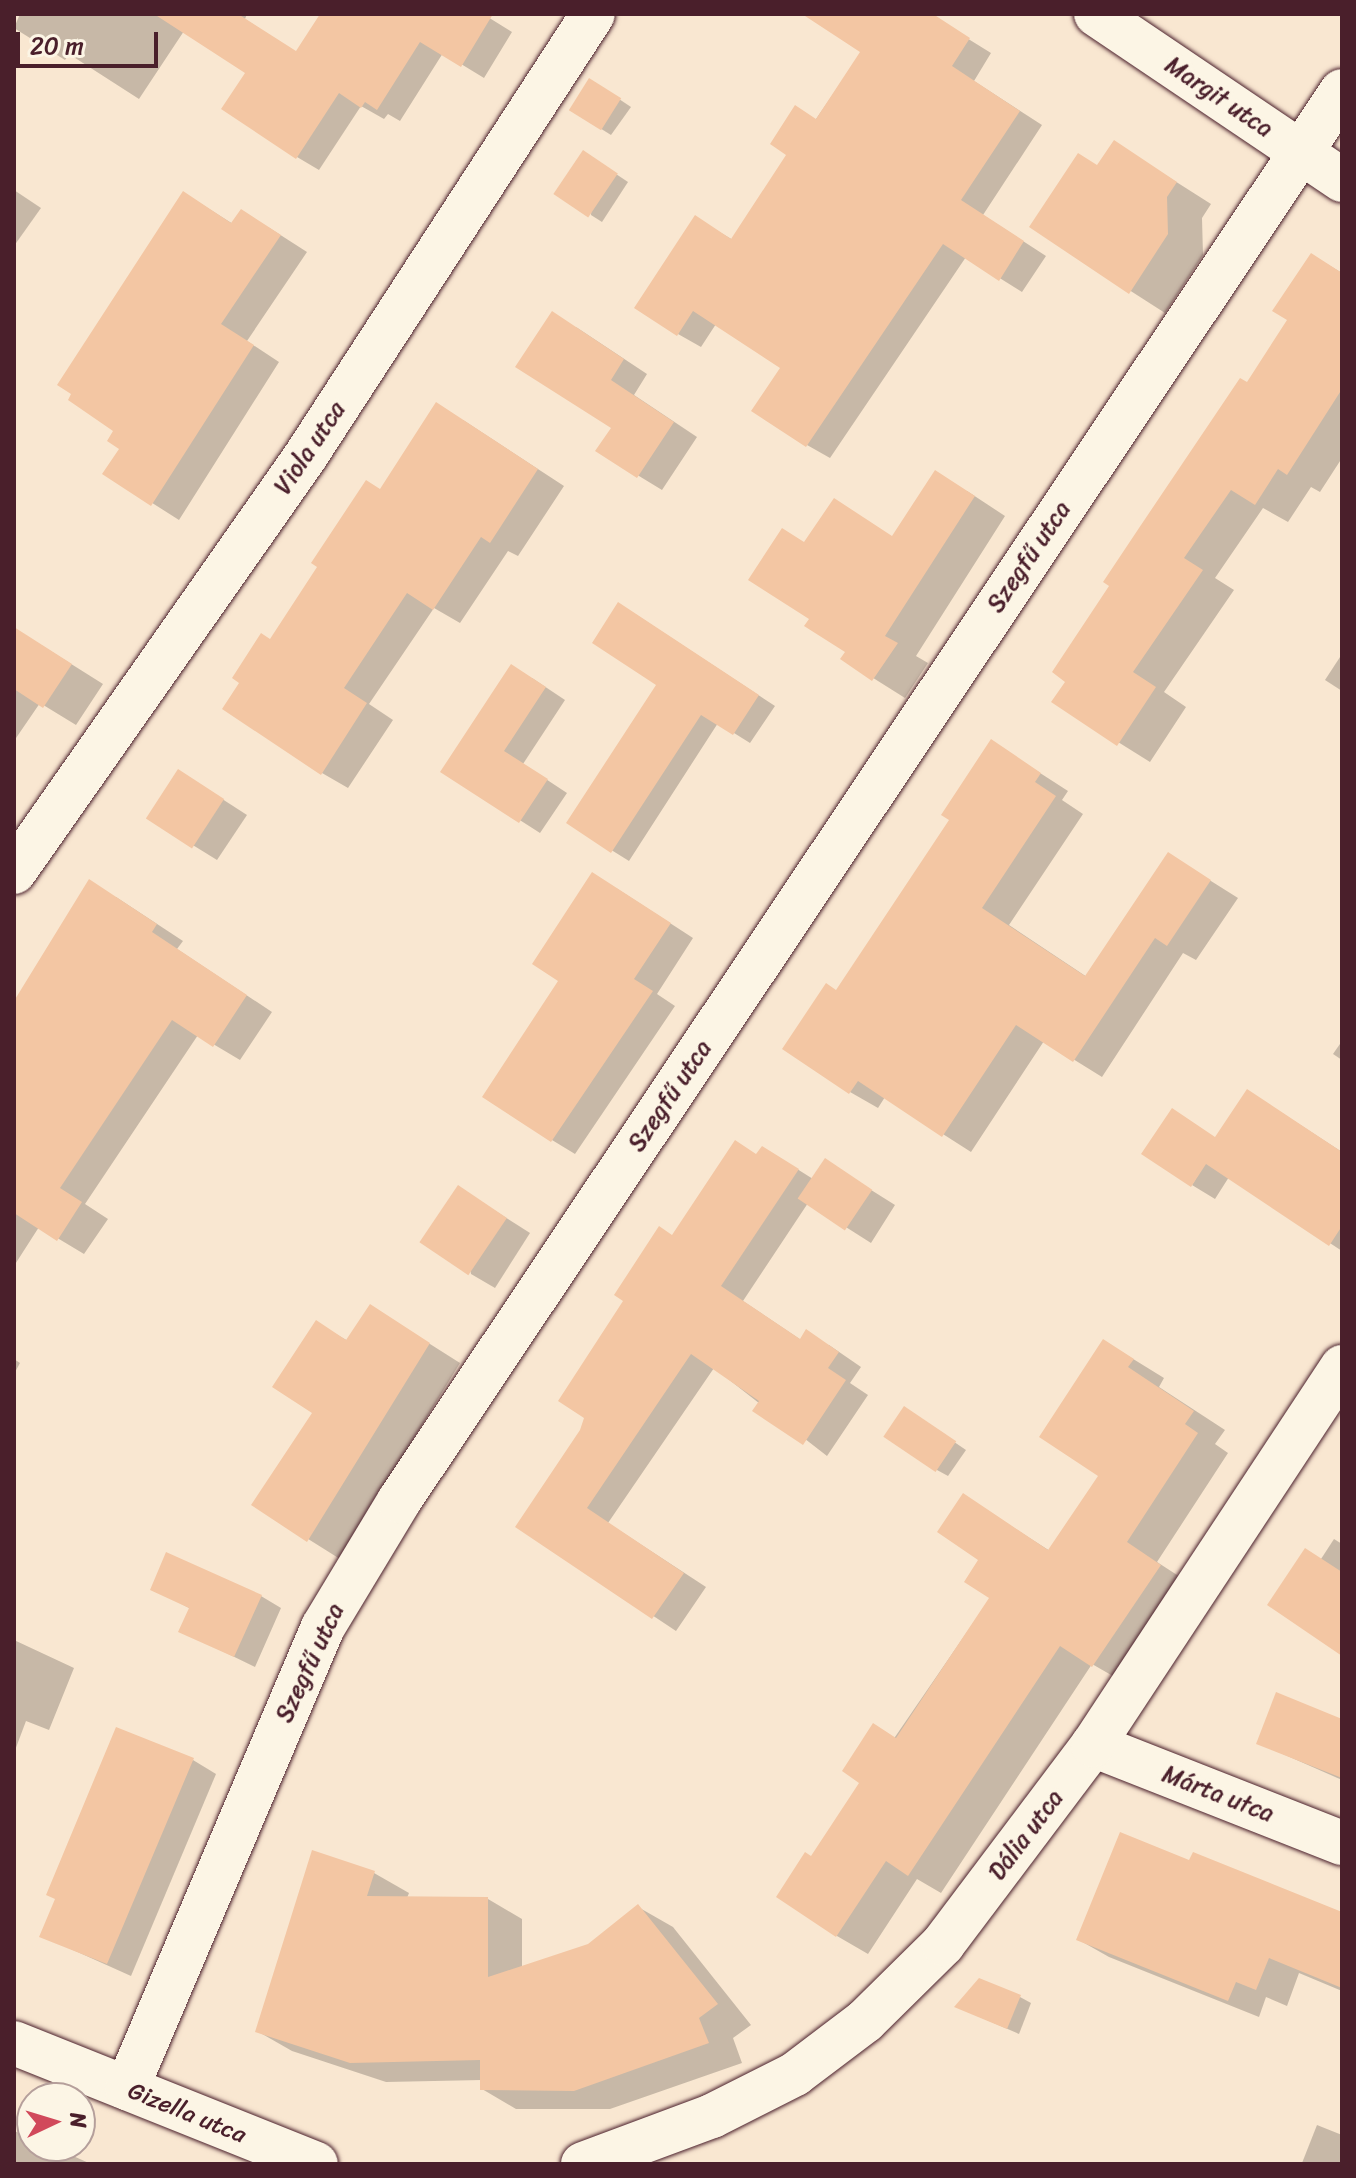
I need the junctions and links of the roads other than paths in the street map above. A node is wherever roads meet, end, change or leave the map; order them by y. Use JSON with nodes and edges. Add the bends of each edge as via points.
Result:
{"nodes":[{"id":1,"x":593,"y":14,"type":"edge"},
{"id":2,"x":1096,"y":14,"type":"edge"},
{"id":3,"x":1342,"y":91,"type":"edge"},
{"id":4,"x":1300,"y":151,"type":"junction"},
{"id":5,"x":1342,"y":180,"type":"edge"},
{"id":6,"x":14,"y":872,"type":"edge"},
{"id":7,"x":1342,"y":1367,"type":"edge"},
{"id":8,"x":1093,"y":1745,"type":"junction"},
{"id":9,"x":1342,"y":1843,"type":"edge"},
{"id":10,"x":14,"y":2043,"type":"edge"},
{"id":11,"x":127,"y":2088,"type":"junction"},
{"id":12,"x":316,"y":2164,"type":"edge"},
{"id":13,"x":583,"y":2164,"type":"edge"}],
"edges":[{"from":1,"to":6,"type":"street","name":"Viola utca","via":[[305,457]]},
{"from":2,"to":4,"type":"street","name":"Margit utca"},
{"from":3,"to":4,"type":"street","name":"Szegfű utca"},
{"from":4,"to":5,"type":"street","name":"Margit utca"},
{"from":4,"to":11,"type":"street","name":"Szegfű utca","via":[[408,1487],[338,1602]]},
{"from":7,"to":8,"type":"street","name":"Dália utca"},
{"from":8,"to":9,"type":"street","name":"Márta utca"},
{"from":8,"to":13,"type":"street","name":"Dália utca","via":[[943,1944],[865,2021],[795,2074],[712,2116]]},
{"from":10,"to":11,"type":"street","name":"Gizella utca"},
{"from":11,"to":12,"type":"street","name":"Gizella utca"}]}
